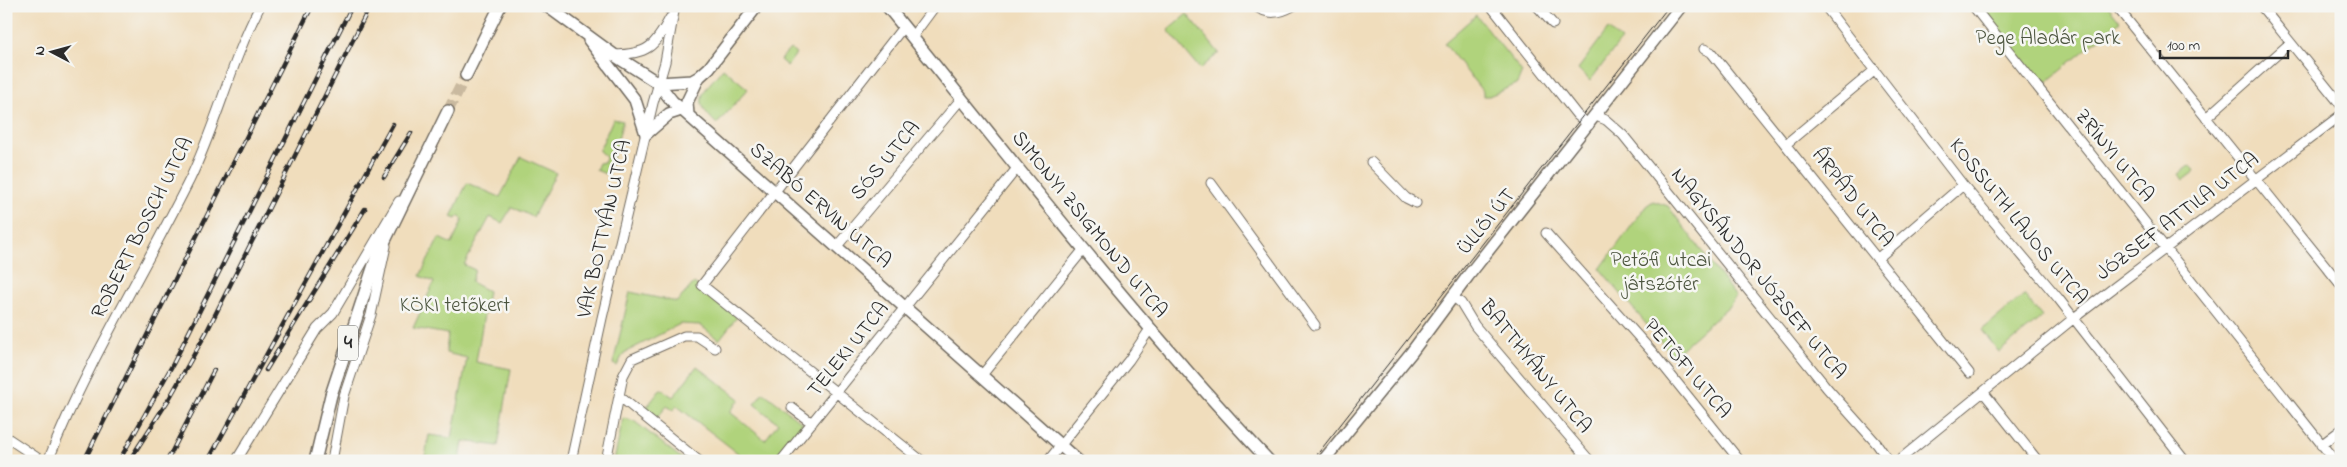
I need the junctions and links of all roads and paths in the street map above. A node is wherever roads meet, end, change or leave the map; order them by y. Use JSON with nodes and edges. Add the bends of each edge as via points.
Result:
{"nodes":[{"id":1,"x":260,"y":6,"type":"edge"},
{"id":2,"x":500,"y":6,"type":"edge"},
{"id":3,"x":547,"y":6,"type":"edge"},
{"id":4,"x":664,"y":6,"type":"edge"},
{"id":5,"x":756,"y":6,"type":"edge"},
{"id":6,"x":887,"y":6,"type":"edge"},
{"id":7,"x":935,"y":6,"type":"edge"},
{"id":8,"x":1255,"y":6,"type":"edge"},
{"id":9,"x":1293,"y":6,"type":"edge"},
{"id":10,"x":1491,"y":6,"type":"edge"},
{"id":11,"x":1538,"y":6,"type":"edge"},
{"id":12,"x":1681,"y":6,"type":"edge"},
{"id":13,"x":1825,"y":6,"type":"edge"},
{"id":14,"x":1973,"y":6,"type":"edge"},
{"id":15,"x":2116,"y":6,"type":"edge"},
{"id":16,"x":2261,"y":6,"type":"edge"},
{"id":17,"x":674,"y":9,"type":"edge"},
{"id":18,"x":1553,"y":24,"type":"dead end"},
{"id":19,"x":904,"y":26,"type":"junction"},
{"id":20,"x":582,"y":33,"type":"junction"},
{"id":21,"x":912,"y":37,"type":"junction"},
{"id":22,"x":2290,"y":43,"type":"junction"},
{"id":23,"x":1704,"y":49,"type":"dead end"},
{"id":24,"x":614,"y":55,"type":"junction"},
{"id":25,"x":1875,"y":70,"type":"junction"},
{"id":26,"x":466,"y":75,"type":"tunnel mouth"},
{"id":27,"x":699,"y":77,"type":"junction"},
{"id":28,"x":658,"y":83,"type":"junction"},
{"id":29,"x":962,"y":98,"type":"junction"},
{"id":30,"x":2341,"y":106,"type":"edge"},
{"id":31,"x":448,"y":111,"type":"tunnel mouth"},
{"id":32,"x":684,"y":112,"type":"junction"},
{"id":33,"x":2341,"y":115,"type":"edge"},
{"id":34,"x":2206,"y":118,"type":"junction"},
{"id":35,"x":1592,"y":121,"type":"junction"},
{"id":36,"x":646,"y":134,"type":"junction"},
{"id":37,"x":1786,"y":144,"type":"junction"},
{"id":38,"x":430,"y":150,"type":"junction"},
{"id":39,"x":1371,"y":162,"type":"dead end"},
{"id":40,"x":1018,"y":168,"type":"junction"},
{"id":41,"x":2256,"y":179,"type":"junction"},
{"id":42,"x":1212,"y":183,"type":"dead end"},
{"id":43,"x":1963,"y":185,"type":"junction"},
{"id":44,"x":775,"y":192,"type":"junction"},
{"id":45,"x":1416,"y":203,"type":"dead end"},
{"id":46,"x":390,"y":228,"type":"junction"},
{"id":47,"x":1546,"y":233,"type":"dead end"},
{"id":48,"x":837,"y":246,"type":"junction"},
{"id":49,"x":1084,"y":249,"type":"junction"},
{"id":50,"x":2167,"y":249,"type":"junction"},
{"id":51,"x":1876,"y":258,"type":"junction"},
{"id":52,"x":2341,"y":285,"type":"edge"},
{"id":53,"x":1452,"y":296,"type":"junction"},
{"id":54,"x":906,"y":307,"type":"junction"},
{"id":55,"x":2074,"y":318,"type":"junction"},
{"id":56,"x":1315,"y":325,"type":"dead end"},
{"id":57,"x":1150,"y":329,"type":"junction"},
{"id":58,"x":715,"y":348,"type":"dead end"},
{"id":59,"x":1969,"y":373,"type":"dead end"},
{"id":60,"x":982,"y":375,"type":"junction"},
{"id":61,"x":836,"y":393,"type":"junction"},
{"id":62,"x":1984,"y":393,"type":"junction"},
{"id":63,"x":619,"y":396,"type":"junction"},
{"id":64,"x":792,"y":408,"type":"dead end"},
{"id":65,"x":812,"y":423,"type":"junction"},
{"id":66,"x":2341,"y":430,"type":"edge"},
{"id":67,"x":6,"y":437,"type":"edge"},
{"id":68,"x":2322,"y":444,"type":"junction"},
{"id":69,"x":1060,"y":445,"type":"junction"},
{"id":70,"x":918,"y":459,"type":"edge"},
{"id":71,"x":42,"y":461,"type":"edge"},
{"id":72,"x":48,"y":461,"type":"edge"},
{"id":73,"x":236,"y":461,"type":"edge"},
{"id":74,"x":314,"y":461,"type":"edge"},
{"id":75,"x":332,"y":461,"type":"edge"},
{"id":76,"x":571,"y":461,"type":"edge"},
{"id":77,"x":606,"y":461,"type":"edge"},
{"id":78,"x":699,"y":461,"type":"edge"},
{"id":79,"x":781,"y":461,"type":"edge"},
{"id":80,"x":1048,"y":461,"type":"edge"},
{"id":81,"x":1078,"y":461,"type":"edge"},
{"id":82,"x":1269,"y":461,"type":"edge"},
{"id":83,"x":1323,"y":461,"type":"edge"},
{"id":84,"x":1590,"y":461,"type":"edge"},
{"id":85,"x":1740,"y":461,"type":"edge"},
{"id":86,"x":1889,"y":461,"type":"edge"},
{"id":87,"x":1898,"y":461,"type":"edge"},
{"id":88,"x":2038,"y":461,"type":"edge"},
{"id":89,"x":2185,"y":461,"type":"edge"},
{"id":90,"x":2335,"y":461,"type":"edge"}],
"edges":[{"from":1,"to":72,"type":"street","name":"ROBERT BOSCH UTCA","via":[[238,51],[200,157],[66,416]]},
{"from":2,"to":26,"type":"main road"},
{"from":3,"to":20,"type":"main road","name":"SZABÓ ERVIN UTCA"},
{"from":4,"to":17,"type":"street"},
{"from":5,"to":27,"type":"main road"},
{"from":6,"to":19,"type":"main road","name":"SIMONYI ZSIGMOND UTCA"},
{"from":7,"to":21,"type":"street"},
{"from":8,"to":9,"type":"street","via":[[1271,13]]},
{"from":10,"to":35,"type":"street","name":"NAGYSÁNDOR JÓZSEF UTCA","via":[[1577,115]]},
{"from":11,"to":18,"type":"street"},
{"from":12,"to":35,"type":"main road","name":"ÜLLŐI ÚT"},
{"from":13,"to":25,"type":"street","name":"KOSSUTH LAJOS UTCA"},
{"from":14,"to":50,"type":"street","name":"ZRÍNYI UTCA"},
{"from":15,"to":34,"type":"street"},
{"from":16,"to":22,"type":"street"},
{"from":17,"to":24,"type":"street","via":[[666,26],[648,49],[636,54]]},
{"from":17,"to":28,"type":"street","name":"VAK BOTTYÁN UTCA"},
{"from":19,"to":21,"type":"main road","name":"SIMONYI ZSIGMOND UTCA"},
{"from":19,"to":44,"type":"street"},
{"from":20,"to":24,"type":"main road","name":"SZABÓ ERVIN UTCA"},
{"from":20,"to":36,"type":"main road","via":[[635,100]]},
{"from":21,"to":29,"type":"main road","name":"SIMONYI ZSIGMOND UTCA"},
{"from":22,"to":30,"type":"street"},
{"from":22,"to":34,"type":"street"},
{"from":23,"to":37,"type":"street","name":"ÁRPÁD UTCA","via":[[1711,52]]},
{"from":24,"to":28,"type":"main road","name":"SZABÓ ERVIN UTCA"},
{"from":25,"to":37,"type":"street"},
{"from":25,"to":43,"type":"street","name":"KOSSUTH LAJOS UTCA"},
{"from":27,"to":28,"type":"main road","via":[[692,81]]},
{"from":27,"to":32,"type":"main road"},
{"from":28,"to":32,"type":"main road","name":"SZABÓ ERVIN UTCA"},
{"from":28,"to":36,"type":"street","name":"VAK BOTTYÁN UTCA"},
{"from":29,"to":40,"type":"main road","name":"SIMONYI ZSIGMOND UTCA"},
{"from":29,"to":48,"type":"street","name":"SÓS UTCA"},
{"from":31,"to":38,"type":"main road","number":"4"},
{"from":32,"to":36,"type":"main road","via":[[669,114]]},
{"from":32,"to":44,"type":"main road","name":"SZABÓ ERVIN UTCA"},
{"from":33,"to":41,"type":"street","name":"JÓZSEF ATTILA UTCA"},
{"from":34,"to":41,"type":"street"},
{"from":35,"to":53,"type":"main road","name":"ÜLLŐI ÚT"},
{"from":35,"to":86,"type":"street","name":"NAGYSÁNDOR JÓZSEF UTCA","via":[[1606,120],[1623,135],[1820,381]]},
{"from":36,"to":76,"type":"street","name":"VAK BOTTYÁN UTCA"},
{"from":37,"to":51,"type":"street","name":"ÁRPÁD UTCA"},
{"from":38,"to":46,"type":"main road","number":"4"},
{"from":38,"to":73,"type":"street","via":[[333,312],[317,329]]},
{"from":39,"to":45,"type":"street","via":[[1406,198]]},
{"from":40,"to":49,"type":"main road","name":"SIMONYI ZSIGMOND UTCA"},
{"from":40,"to":54,"type":"street","name":"TELEKI UTCA"},
{"from":41,"to":50,"type":"street","name":"JÓZSEF ATTILA UTCA"},
{"from":41,"to":52,"type":"street"},
{"from":42,"to":56,"type":"street"},
{"from":43,"to":51,"type":"street"},
{"from":43,"to":55,"type":"street","name":"KOSSUTH LAJOS UTCA"},
{"from":44,"to":48,"type":"main road","name":"SZABÓ ERVIN UTCA"},
{"from":44,"to":61,"type":"street","via":[[702,285]]},
{"from":46,"to":74,"type":"main road","number":"4","via":[[344,353]]},
{"from":46,"to":75,"type":"street","via":[[371,315],[344,396]]},
{"from":47,"to":85,"type":"street","name":"PETŐFI UTCA","via":[[1653,353]]},
{"from":48,"to":54,"type":"main road","name":"SZABÓ ERVIN UTCA"},
{"from":49,"to":57,"type":"main road","name":"SIMONYI ZSIGMOND UTCA"},
{"from":49,"to":60,"type":"street"},
{"from":50,"to":55,"type":"street","name":"JÓZSEF ATTILA UTCA"},
{"from":50,"to":68,"type":"street","name":"ZRÍNYI UTCA"},
{"from":51,"to":59,"type":"street","name":"ÁRPÁD UTCA"},
{"from":53,"to":83,"type":"main road","name":"ÜLLŐI ÚT","via":[[1411,353]]},
{"from":53,"to":84,"type":"street","name":"BATTHYÁNY UTCA"},
{"from":54,"to":60,"type":"main road","name":"SZABÓ ERVIN UTCA"},
{"from":54,"to":61,"type":"street","name":"TELEKI UTCA"},
{"from":55,"to":62,"type":"street","name":"JÓZSEF ATTILA UTCA"},
{"from":55,"to":89,"type":"street","name":"KOSSUTH LAJOS UTCA"},
{"from":57,"to":69,"type":"street"},
{"from":57,"to":82,"type":"main road","name":"SIMONYI ZSIGMOND UTCA"},
{"from":58,"to":63,"type":"street","via":[[697,336],[684,336],[637,356],[625,369]]},
{"from":60,"to":69,"type":"main road","name":"SZABÓ ERVIN UTCA"},
{"from":61,"to":65,"type":"street","name":"TELEKI UTCA"},
{"from":61,"to":70,"type":"street"},
{"from":62,"to":87,"type":"street","name":"JÓZSEF ATTILA UTCA"},
{"from":62,"to":88,"type":"street"},
{"from":63,"to":77,"type":"street"},
{"from":63,"to":78,"type":"street"},
{"from":64,"to":65,"type":"street"},
{"from":65,"to":79,"type":"street","name":"TELEKI UTCA"},
{"from":66,"to":68,"type":"street"},
{"from":67,"to":71,"type":"street"},
{"from":68,"to":90,"type":"street","name":"ZRÍNYI UTCA"},
{"from":69,"to":80,"type":"street"},
{"from":69,"to":81,"type":"main road","name":"SZABÓ ERVIN UTCA"}]}
